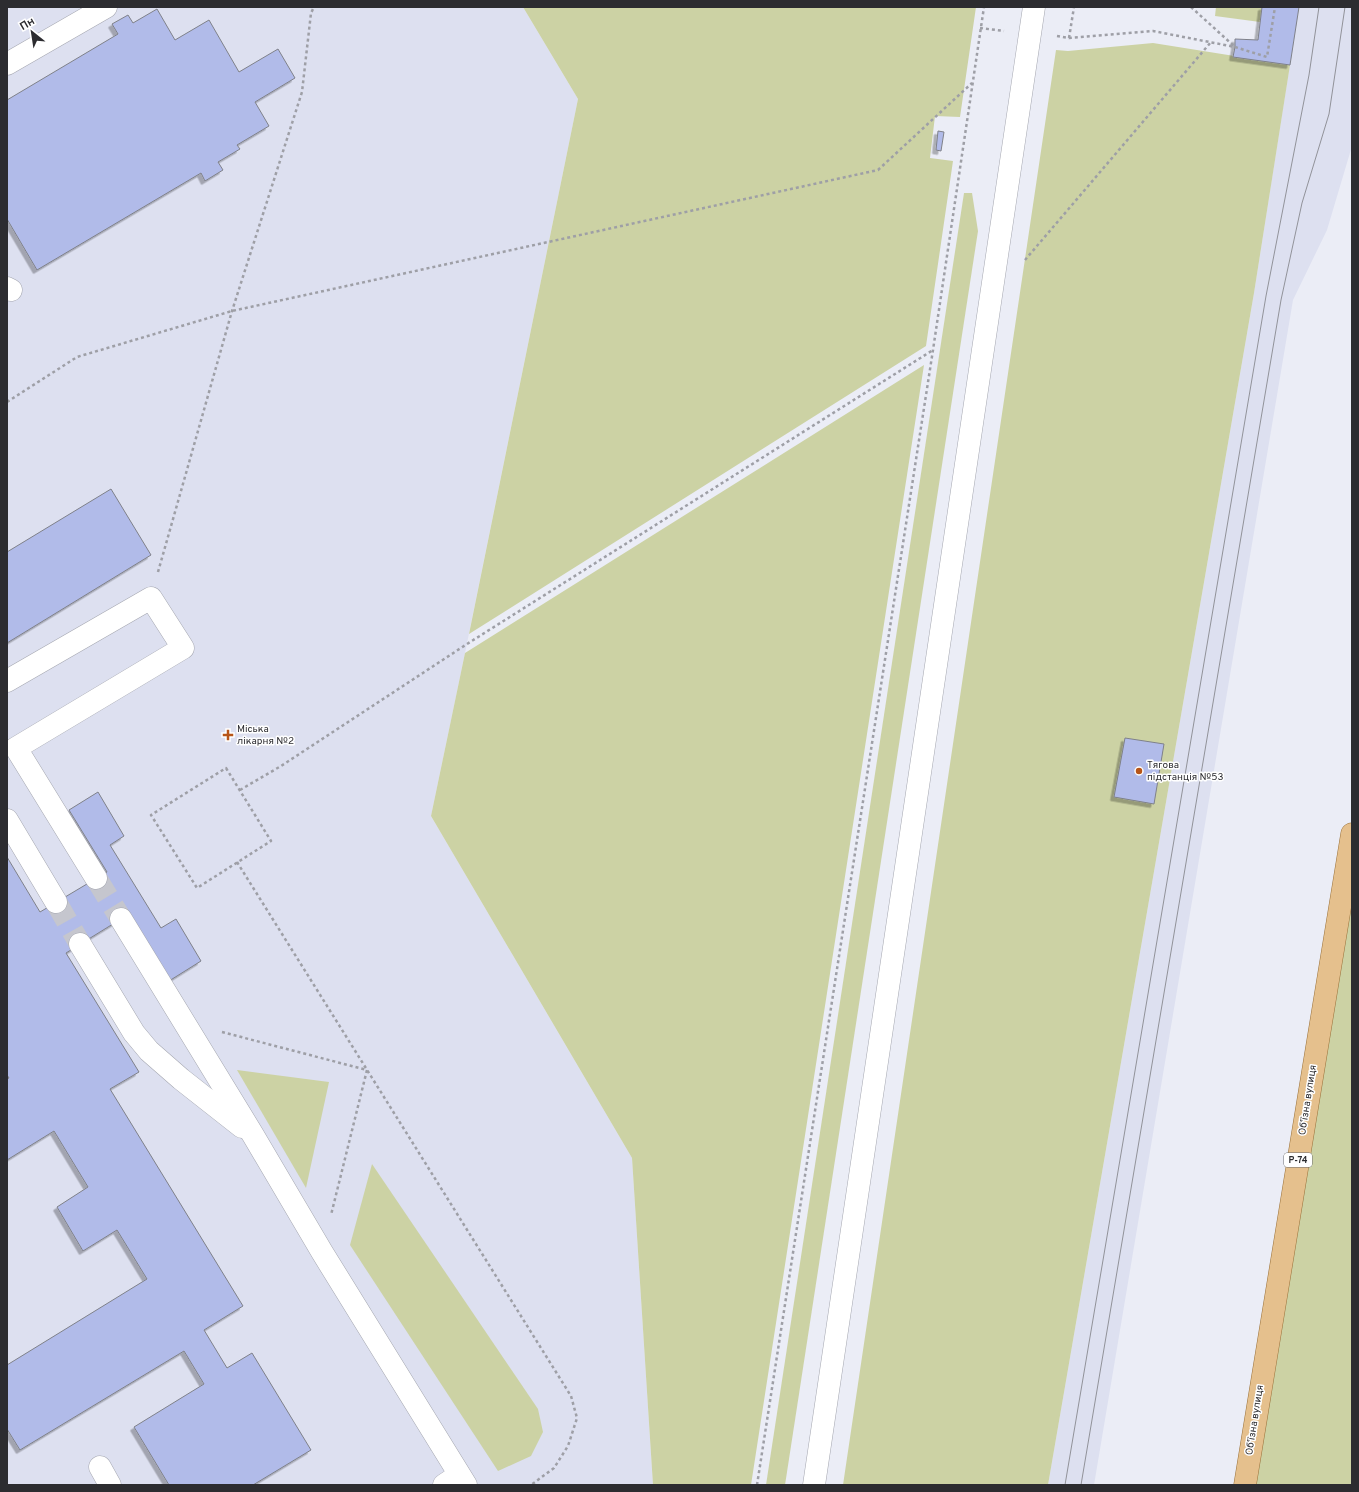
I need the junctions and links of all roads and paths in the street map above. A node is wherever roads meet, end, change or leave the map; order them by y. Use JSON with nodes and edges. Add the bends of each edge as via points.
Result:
{"nodes":[{"id":1,"x":106,"y":7,"type":"edge"},
{"id":2,"x":314,"y":7,"type":"edge"},
{"id":3,"x":984,"y":7,"type":"edge"},
{"id":4,"x":1034,"y":7,"type":"edge"},
{"id":5,"x":1074,"y":7,"type":"edge"},
{"id":6,"x":1191,"y":7,"type":"edge"},
{"id":7,"x":1275,"y":7,"type":"edge"},
{"id":8,"x":1211,"y":42,"type":"junction"},
{"id":9,"x":1235,"y":47,"type":"junction"},
{"id":10,"x":7,"y":64,"type":"edge"},
{"id":11,"x":972,"y":82,"type":"junction"},
{"id":12,"x":1021,"y":264,"type":"dead end"},
{"id":13,"x":232,"y":311,"type":"junction"},
{"id":14,"x":933,"y":350,"type":"junction"},
{"id":15,"x":7,"y":402,"type":"edge"},
{"id":16,"x":151,"y":598,"type":"junction"},
{"id":17,"x":7,"y":681,"type":"edge"},
{"id":18,"x":240,"y":790,"type":"junction"},
{"id":19,"x":7,"y":820,"type":"edge"},
{"id":20,"x":1352,"y":834,"type":"edge"},
{"id":21,"x":237,"y":862,"type":"junction"},
{"id":22,"x":96,"y":878,"type":"tunnel mouth"},
{"id":23,"x":56,"y":902,"type":"tunnel mouth"},
{"id":24,"x":121,"y":919,"type":"tunnel mouth"},
{"id":25,"x":80,"y":944,"type":"tunnel mouth"},
{"id":26,"x":183,"y":1021,"type":"junction"},
{"id":27,"x":367,"y":1070,"type":"junction"},
{"id":28,"x":253,"y":1135,"type":"junction"},
{"id":29,"x":322,"y":1252,"type":"junction"},
{"id":30,"x":456,"y":1482,"type":"edge"},
{"id":31,"x":531,"y":1485,"type":"edge"},
{"id":32,"x":757,"y":1485,"type":"edge"},
{"id":33,"x":814,"y":1485,"type":"edge"},
{"id":34,"x":1245,"y":1485,"type":"edge"}],
"edges":[{"from":1,"to":10,"type":"street"},
{"from":2,"to":13,"type":"path","via":[[311,13],[302,92]]},
{"from":3,"to":11,"type":"path"},
{"from":4,"to":33,"type":"street"},
{"from":5,"to":8,"type":"path","via":[[1069,38],[1153,32]]},
{"from":6,"to":9,"type":"path"},
{"from":7,"to":9,"type":"path","via":[[1267,57]]},
{"from":8,"to":9,"type":"path"},
{"from":8,"to":12,"type":"path"},
{"from":11,"to":13,"type":"path","via":[[878,170]]},
{"from":11,"to":14,"type":"path"},
{"from":13,"to":15,"type":"path","via":[[77,357]]},
{"from":13,"to":16,"type":"path"},
{"from":14,"to":18,"type":"path"},
{"from":14,"to":32,"type":"path"},
{"from":16,"to":17,"type":"street"},
{"from":16,"to":22,"type":"street","via":[[183,648],[16,748]]},
{"from":18,"to":21,"type":"path","via":[[272,841]]},
{"from":18,"to":21,"type":"path","via":[[226,768],[151,815],[197,888]]},
{"from":19,"to":23,"type":"street"},
{"from":20,"to":34,"type":"main road","name":"Обʼїзна вулиця","number":"Р-74"},
{"from":21,"to":27,"type":"path"},
{"from":24,"to":26,"type":"street"},
{"from":25,"to":28,"type":"street","via":[[134,1033],[149,1051]]},
{"from":26,"to":27,"type":"path"},
{"from":26,"to":28,"type":"street"},
{"from":27,"to":29,"type":"path"},
{"from":27,"to":31,"type":"path","via":[[571,1396],[577,1418],[568,1446],[554,1468]]},
{"from":28,"to":29,"type":"street"},
{"from":29,"to":30,"type":"street"}]}
